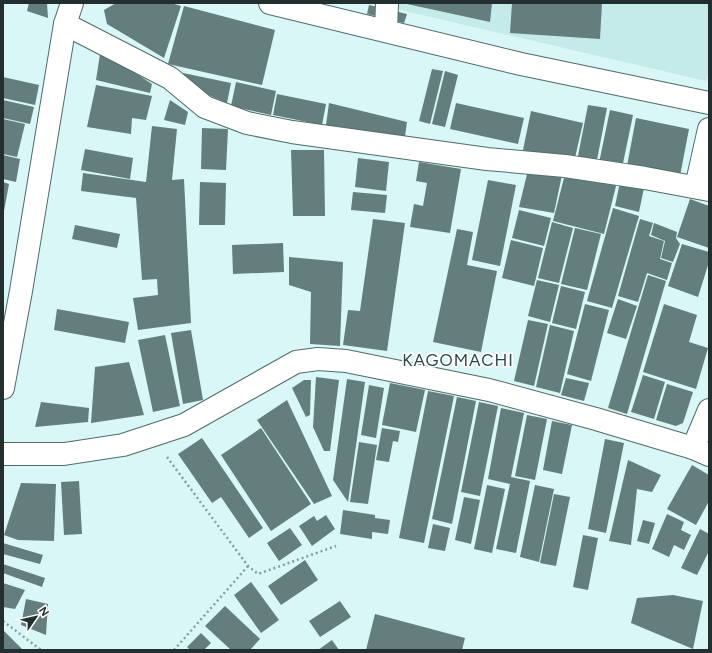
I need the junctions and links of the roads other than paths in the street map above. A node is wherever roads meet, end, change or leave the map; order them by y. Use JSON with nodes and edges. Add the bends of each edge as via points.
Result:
{"nodes":[{"id":1,"x":72,"y":3,"type":"edge"},
{"id":2,"x":270,"y":3,"type":"edge"},
{"id":3,"x":388,"y":3,"type":"edge"},
{"id":4,"x":65,"y":24,"type":"junction"},
{"id":5,"x":386,"y":31,"type":"junction"},
{"id":6,"x":709,"y":103,"type":"edge"},
{"id":7,"x":709,"y":129,"type":"edge"},
{"id":8,"x":702,"y":189,"type":"edge"},
{"id":9,"x":3,"y":388,"type":"edge"},
{"id":10,"x":709,"y":410,"type":"edge"},
{"id":11,"x":701,"y":451,"type":"edge"},
{"id":12,"x":3,"y":454,"type":"edge"}],
"edges":[{"from":1,"to":4,"type":"street"},
{"from":2,"to":5,"type":"street"},
{"from":3,"to":5,"type":"street"},
{"from":4,"to":8,"type":"street","via":[[170,78],[205,107],[247,123],[292,132],[487,159],[645,178]]},
{"from":4,"to":9,"type":"street"},
{"from":5,"to":6,"type":"street","via":[[520,64]]},
{"from":7,"to":8,"type":"street"},
{"from":10,"to":11,"type":"street"},
{"from":11,"to":12,"type":"street","via":[[489,390],[346,361],[318,359],[296,362],[184,425],[123,445],[64,454]]}]}
